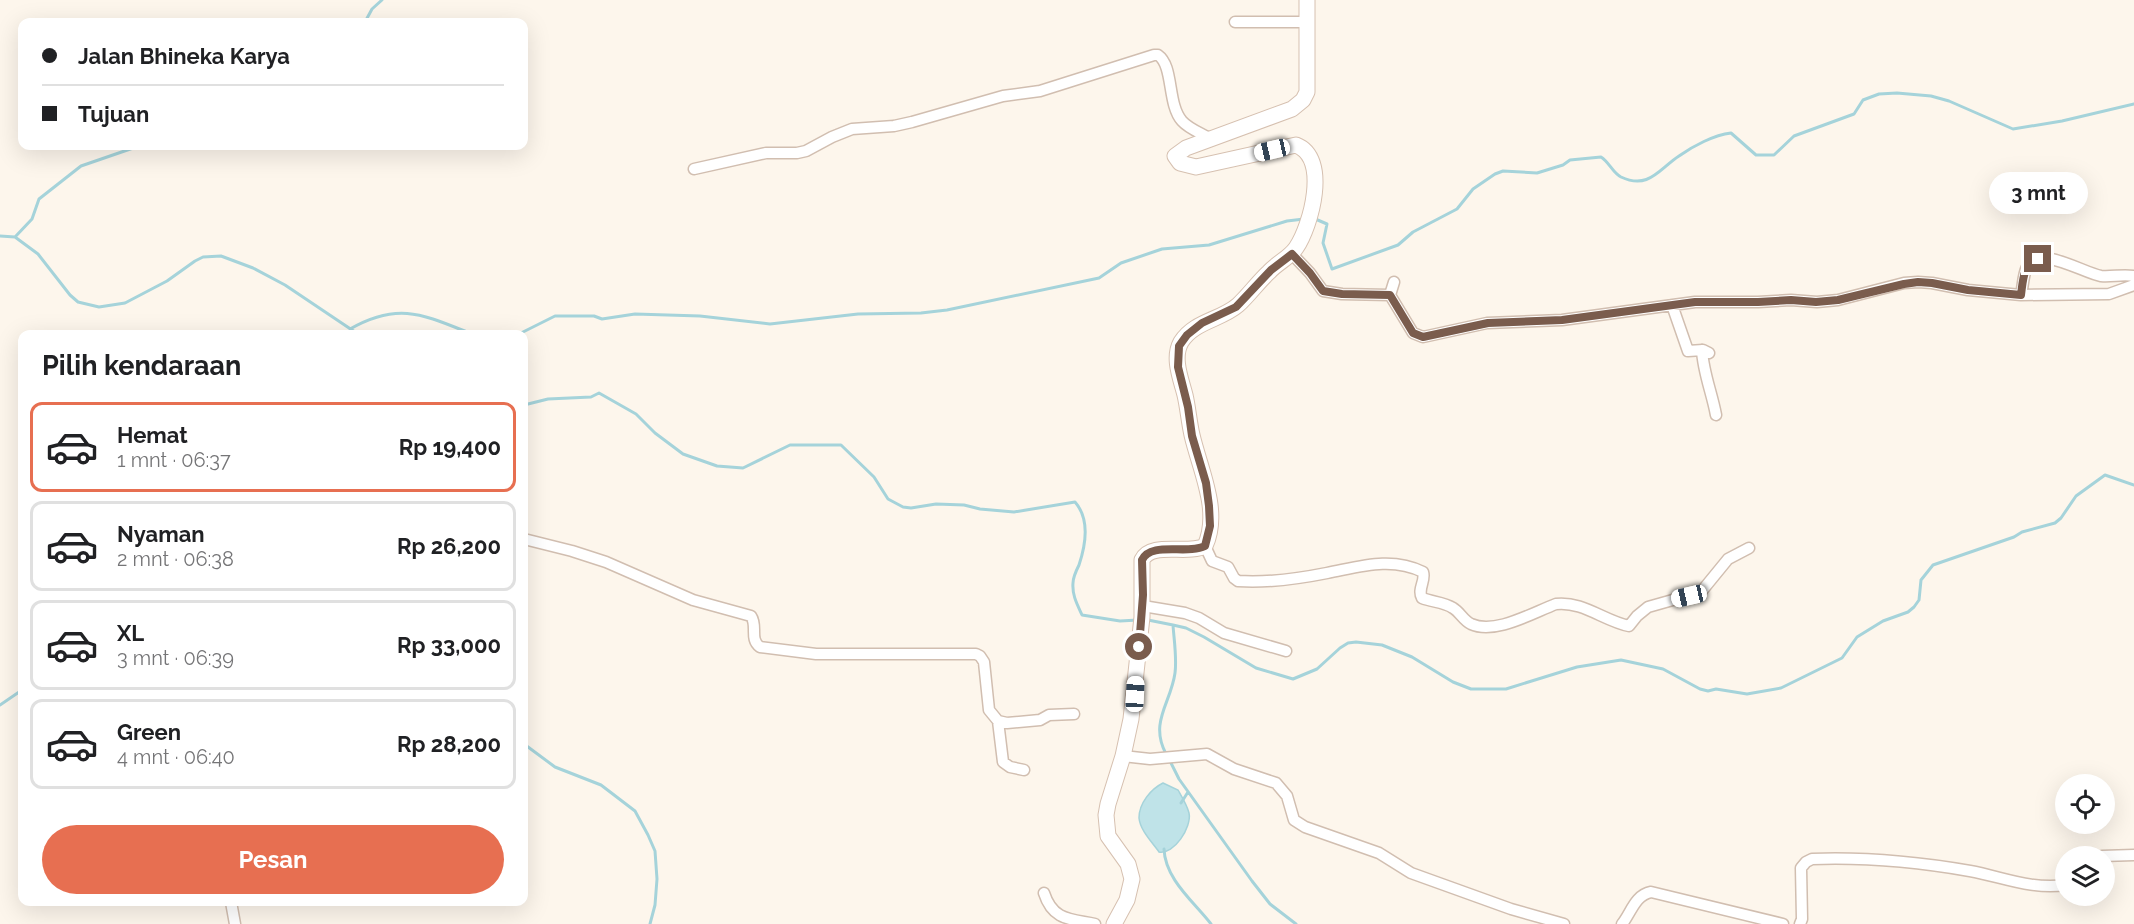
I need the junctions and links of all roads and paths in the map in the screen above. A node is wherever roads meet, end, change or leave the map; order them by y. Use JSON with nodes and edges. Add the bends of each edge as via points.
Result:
{"nodes":[{"id":1,"x":1307,"y":0,"type":"edge"},
{"id":2,"x":1235,"y":22,"type":"dead end"},
{"id":3,"x":1307,"y":22,"type":"junction"},
{"id":4,"x":1210,"y":139,"type":"junction"},
{"id":5,"x":694,"y":169,"type":"dead end"},
{"id":6,"x":1292,"y":254,"type":"junction"},
{"id":7,"x":2134,"y":276,"type":"edge"},
{"id":8,"x":1394,"y":282,"type":"dead end"},
{"id":9,"x":2134,"y":285,"type":"edge"},
{"id":10,"x":1390,"y":295,"type":"junction"},
{"id":11,"x":2021,"y":295,"type":"junction"},
{"id":12,"x":1672,"y":305,"type":"junction"},
{"id":13,"x":1716,"y":415,"type":"dead end"},
{"id":14,"x":528,"y":540,"type":"edge"},
{"id":15,"x":1205,"y":546,"type":"junction"},
{"id":16,"x":1749,"y":548,"type":"dead end"},
{"id":17,"x":1143,"y":606,"type":"junction"},
{"id":18,"x":1286,"y":651,"type":"dead end"},
{"id":19,"x":1074,"y":714,"type":"dead end"},
{"id":20,"x":998,"y":721,"type":"junction"},
{"id":21,"x":1124,"y":756,"type":"junction"},
{"id":22,"x":1024,"y":770,"type":"dead end"},
{"id":23,"x":2134,"y":855,"type":"edge"},
{"id":24,"x":2115,"y":856,"type":"edge"},
{"id":25,"x":2055,"y":886,"type":"edge"},
{"id":26,"x":1044,"y":893,"type":"dead end"},
{"id":27,"x":232,"y":906,"type":"edge"},
{"id":28,"x":235,"y":924,"type":"edge"},
{"id":29,"x":1095,"y":924,"type":"edge"},
{"id":30,"x":1114,"y":924,"type":"edge"},
{"id":31,"x":1564,"y":924,"type":"edge"},
{"id":32,"x":1622,"y":924,"type":"edge"},
{"id":33,"x":1784,"y":924,"type":"edge"},
{"id":34,"x":1802,"y":924,"type":"edge"}],
"edges":[{"from":1,"to":3,"type":"street"},
{"from":2,"to":3,"type":"street"},
{"from":3,"to":4,"type":"street","via":[[1307,92],[1303,100],[1292,109]]},
{"from":4,"to":5,"type":"street","via":[[1183,122],[1174,105],[1163,59],[1154,55],[1040,92],[1004,96],[894,126],[852,129],[806,151],[766,153]]},
{"from":4,"to":6,"type":"street","via":[[1179,151],[1176,159],[1196,167],[1292,145],[1305,150],[1315,174],[1314,199],[1306,230]]},
{"from":6,"to":10,"type":"street","via":[[1323,291]]},
{"from":6,"to":15,"type":"street","via":[[1236,307],[1202,323],[1179,346],[1178,367],[1209,506]]},
{"from":7,"to":11,"type":"street","via":[[2100,276],[2057,260],[2038,259],[2026,269]]},
{"from":8,"to":10,"type":"street"},
{"from":9,"to":11,"type":"street","via":[[2109,294]]},
{"from":10,"to":12,"type":"street","via":[[1413,333],[1423,337],[1488,323],[1562,320]]},
{"from":11,"to":12,"type":"street","via":[[1918,282],[1838,300]]},
{"from":12,"to":13,"type":"street","via":[[1688,351],[1705,351],[1703,368]]},
{"from":14,"to":20,"type":"street","via":[[606,562],[693,600],[751,616],[754,639],[760,647],[816,654],[978,654],[984,662],[989,710]]},
{"from":15,"to":16,"type":"street","via":[[1212,561],[1228,567],[1238,581],[1273,582],[1372,563],[1419,569],[1424,573],[1422,598],[1448,605],[1470,624],[1489,628],[1556,603],[1590,610],[1629,626],[1648,607],[1701,592],[1728,559]]},
{"from":15,"to":17,"type":"street","via":[[1146,554],[1142,560]]},
{"from":17,"to":18,"type":"street","via":[[1185,613],[1224,633]]},
{"from":17,"to":21,"type":"street","via":[[1134,703]]},
{"from":19,"to":20,"type":"street"},
{"from":20,"to":22,"type":"street","via":[[1003,762]]},
{"from":21,"to":30,"type":"street","via":[[1108,804],[1106,831],[1128,864],[1132,879],[1130,894]]},
{"from":21,"to":31,"type":"street","via":[[1150,759],[1207,754],[1234,769],[1276,783],[1287,796],[1294,820],[1305,827],[1379,853],[1412,873]]},
{"from":23,"to":24,"type":"street"},
{"from":25,"to":34,"type":"street","via":[[2027,885],[1972,872],[1894,861],[1812,859],[1803,864],[1800,874]]},
{"from":26,"to":29,"type":"street","via":[[1058,915]]},
{"from":27,"to":28,"type":"street"},
{"from":32,"to":33,"type":"street","via":[[1638,898],[1651,892]]}]}
